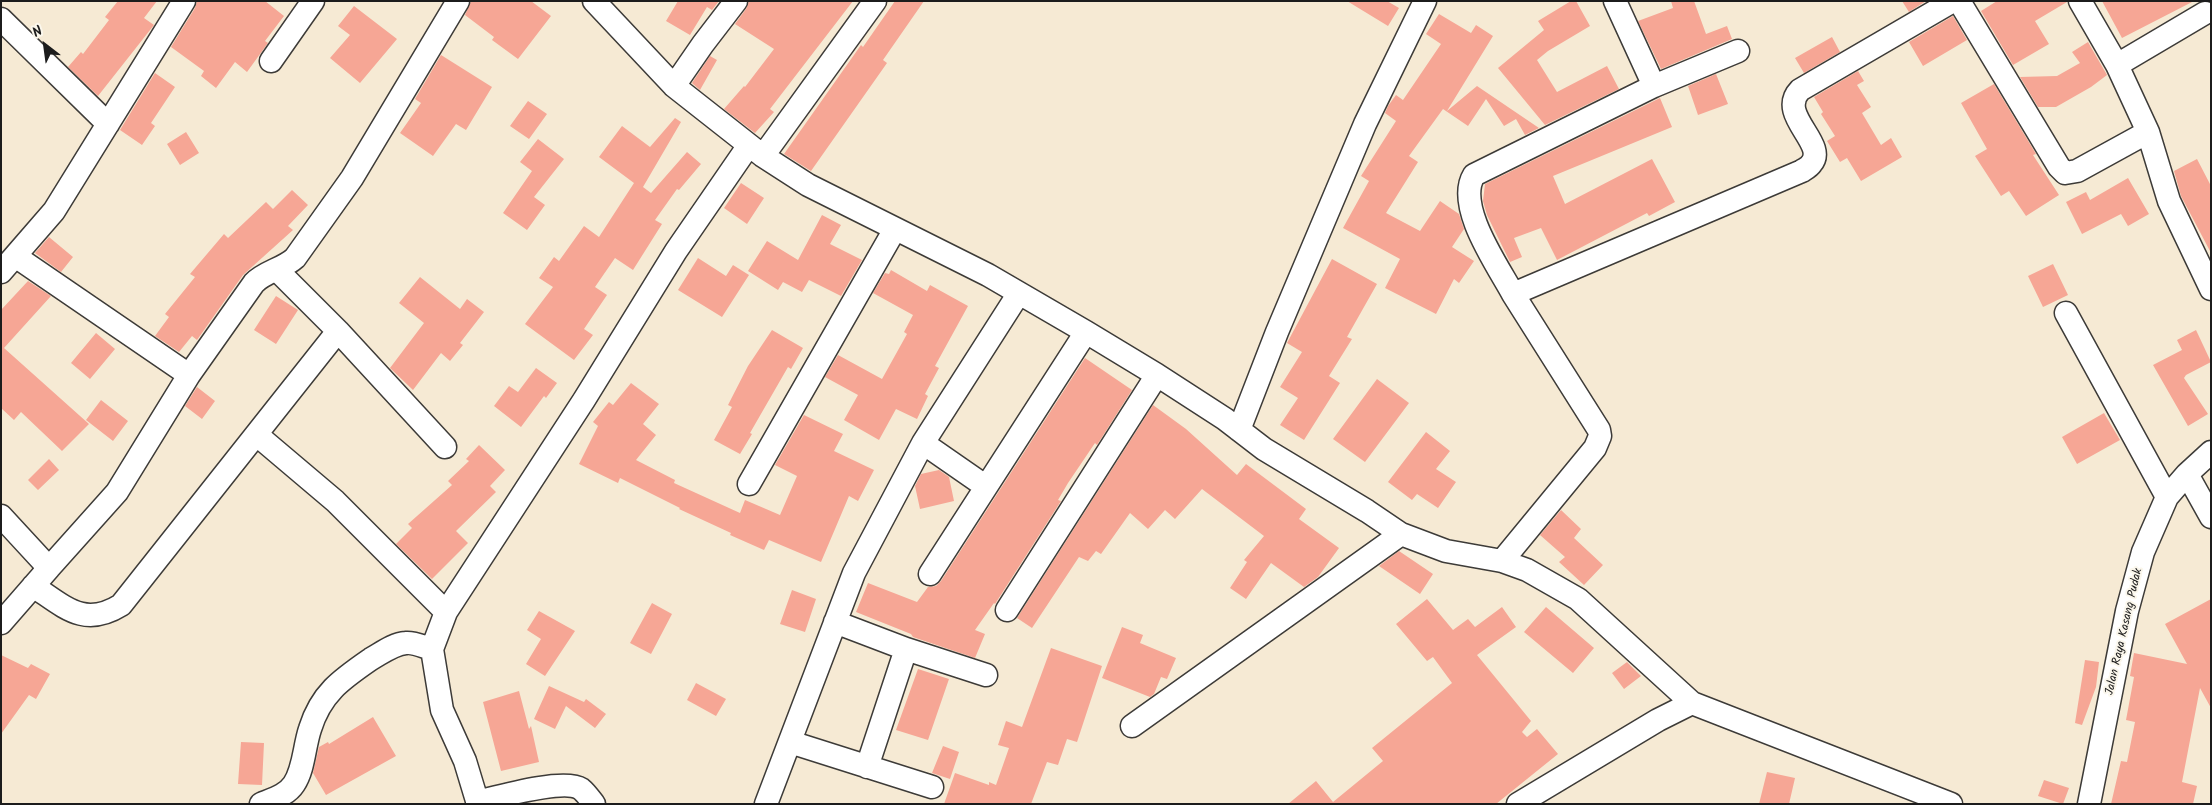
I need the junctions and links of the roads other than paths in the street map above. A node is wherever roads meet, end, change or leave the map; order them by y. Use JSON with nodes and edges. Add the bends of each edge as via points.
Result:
{"nodes":[{"id":1,"x":184,"y":1,"type":"edge"},
{"id":2,"x":313,"y":1,"type":"edge"},
{"id":3,"x":458,"y":1,"type":"edge"},
{"id":4,"x":594,"y":1,"type":"edge"},
{"id":5,"x":736,"y":1,"type":"edge"},
{"id":6,"x":875,"y":1,"type":"edge"},
{"id":7,"x":1425,"y":1,"type":"edge"},
{"id":8,"x":1615,"y":1,"type":"edge"},
{"id":9,"x":1953,"y":1,"type":"edge"},
{"id":10,"x":1959,"y":1,"type":"edge"},
{"id":11,"x":2080,"y":1,"type":"edge"},
{"id":12,"x":2205,"y":14,"type":"dead end"},
{"id":13,"x":1,"y":19,"type":"edge"},
{"id":14,"x":1738,"y":51,"type":"dead end"},
{"id":15,"x":271,"y":61,"type":"dead end"},
{"id":16,"x":2117,"y":65,"type":"junction"},
{"id":17,"x":674,"y":86,"type":"junction"},
{"id":18,"x":1654,"y":86,"type":"junction"},
{"id":19,"x":108,"y":124,"type":"junction"},
{"id":20,"x":2148,"y":132,"type":"junction"},
{"id":21,"x":756,"y":151,"type":"junction"},
{"id":22,"x":895,"y":230,"type":"junction"},
{"id":23,"x":8,"y":264,"type":"edge"},
{"id":24,"x":277,"y":270,"type":"junction"},
{"id":25,"x":2211,"y":289,"type":"edge"},
{"id":26,"x":1019,"y":293,"type":"junction"},
{"id":27,"x":1513,"y":294,"type":"junction"},
{"id":28,"x":2066,"y":313,"type":"dead end"},
{"id":29,"x":338,"y":331,"type":"junction"},
{"id":30,"x":1086,"y":332,"type":"junction"},
{"id":31,"x":1157,"y":375,"type":"junction"},
{"id":32,"x":190,"y":376,"type":"junction"},
{"id":33,"x":1239,"y":430,"type":"junction"},
{"id":34,"x":257,"y":435,"type":"junction"},
{"id":35,"x":923,"y":443,"type":"junction"},
{"id":36,"x":445,"y":447,"type":"dead end"},
{"id":37,"x":2211,"y":452,"type":"edge"},
{"id":38,"x":2187,"y":474,"type":"junction"},
{"id":39,"x":749,"y":484,"type":"dead end"},
{"id":40,"x":985,"y":486,"type":"junction"},
{"id":41,"x":2167,"y":497,"type":"junction"},
{"id":42,"x":1,"y":516,"type":"edge"},
{"id":43,"x":2211,"y":517,"type":"edge"},
{"id":44,"x":1401,"y":534,"type":"junction"},
{"id":45,"x":1502,"y":561,"type":"junction"},
{"id":46,"x":49,"y":568,"type":"junction"},
{"id":47,"x":930,"y":574,"type":"dead end"},
{"id":48,"x":33,"y":586,"type":"junction"},
{"id":49,"x":1007,"y":610,"type":"dead end"},
{"id":50,"x":446,"y":612,"type":"junction"},
{"id":51,"x":835,"y":622,"type":"junction"},
{"id":52,"x":1,"y":623,"type":"edge"},
{"id":53,"x":432,"y":649,"type":"junction"},
{"id":54,"x":906,"y":649,"type":"junction"},
{"id":55,"x":986,"y":674,"type":"dead end"},
{"id":56,"x":1692,"y":703,"type":"junction"},
{"id":57,"x":1132,"y":726,"type":"dead end"},
{"id":58,"x":790,"y":742,"type":"junction"},
{"id":59,"x":867,"y":767,"type":"junction"},
{"id":60,"x":932,"y":787,"type":"dead end"},
{"id":61,"x":478,"y":803,"type":"edge"},
{"id":62,"x":261,"y":804,"type":"edge"},
{"id":63,"x":594,"y":804,"type":"edge"},
{"id":64,"x":766,"y":804,"type":"edge"},
{"id":65,"x":1518,"y":804,"type":"edge"},
{"id":66,"x":1951,"y":804,"type":"edge"},
{"id":67,"x":2089,"y":804,"type":"edge"}],
"edges":[{"from":1,"to":19,"type":"street"},
{"from":2,"to":15,"type":"street"},
{"from":3,"to":24,"type":"street","via":[[352,178],[295,258]]},
{"from":4,"to":17,"type":"street"},
{"from":5,"to":17,"type":"street"},
{"from":6,"to":21,"type":"street"},
{"from":7,"to":33,"type":"street","via":[[1365,124]]},
{"from":8,"to":18,"type":"street"},
{"from":9,"to":27,"type":"street","via":[[1800,90],[1793,102],[1796,116],[1814,148],[1815,156],[1802,171]]},
{"from":10,"to":20,"type":"street","via":[[2065,173],[2077,171]]},
{"from":11,"to":16,"type":"street"},
{"from":12,"to":16,"type":"street"},
{"from":13,"to":19,"type":"street"},
{"from":14,"to":18,"type":"street"},
{"from":16,"to":20,"type":"street"},
{"from":17,"to":21,"type":"street"},
{"from":18,"to":27,"type":"street","via":[[1474,175],[1468,188],[1469,202],[1484,244]]},
{"from":19,"to":23,"type":"street","via":[[54,211]]},
{"from":20,"to":25,"type":"street","via":[[2169,201]]},
{"from":21,"to":22,"type":"street","via":[[808,185]]},
{"from":21,"to":50,"type":"street","via":[[676,251]]},
{"from":22,"to":26,"type":"street"},
{"from":22,"to":39,"type":"street"},
{"from":23,"to":32,"type":"street"},
{"from":24,"to":29,"type":"street"},
{"from":24,"to":32,"type":"street","via":[[254,283]]},
{"from":26,"to":30,"type":"street"},
{"from":26,"to":35,"type":"street"},
{"from":27,"to":45,"type":"street","via":[[1600,436],[1595,448]]},
{"from":28,"to":41,"type":"street"},
{"from":29,"to":34,"type":"street"},
{"from":29,"to":36,"type":"street"},
{"from":30,"to":31,"type":"street"},
{"from":30,"to":40,"type":"street"},
{"from":31,"to":33,"type":"street"},
{"from":31,"to":49,"type":"street"},
{"from":32,"to":46,"type":"street","via":[[117,492]]},
{"from":33,"to":44,"type":"street"},
{"from":34,"to":48,"type":"street","via":[[121,605],[95,616],[78,613]]},
{"from":34,"to":50,"type":"street","via":[[336,501]]},
{"from":35,"to":40,"type":"street"},
{"from":35,"to":51,"type":"street","via":[[854,573]]},
{"from":37,"to":38,"type":"street","name":"Jalan Raya Kasang Pudak"},
{"from":38,"to":41,"type":"street","name":"Jalan Raya Kasang Pudak"},
{"from":38,"to":43,"type":"street"},
{"from":40,"to":47,"type":"street"},
{"from":41,"to":67,"type":"street","name":"Jalan Raya Kasang Pudak","via":[[2143,552],[2127,611]]},
{"from":42,"to":46,"type":"street"},
{"from":44,"to":45,"type":"street","via":[[1446,551]]},
{"from":44,"to":57,"type":"street"},
{"from":45,"to":56,"type":"street","via":[[1527,570],[1578,599]]},
{"from":46,"to":48,"type":"street"},
{"from":48,"to":52,"type":"street"},
{"from":50,"to":53,"type":"street"},
{"from":51,"to":54,"type":"street"},
{"from":51,"to":58,"type":"street"},
{"from":53,"to":61,"type":"street","via":[[442,710],[465,761]]},
{"from":53,"to":62,"type":"street","via":[[399,644],[339,682],[316,712],[295,782],[289,790]]},
{"from":54,"to":55,"type":"street"},
{"from":54,"to":59,"type":"street"},
{"from":56,"to":65,"type":"street"},
{"from":56,"to":66,"type":"street"},
{"from":58,"to":59,"type":"street"},
{"from":58,"to":64,"type":"street"},
{"from":59,"to":60,"type":"street"},
{"from":61,"to":63,"type":"street","via":[[550,786],[563,786],[580,789]]}]}
